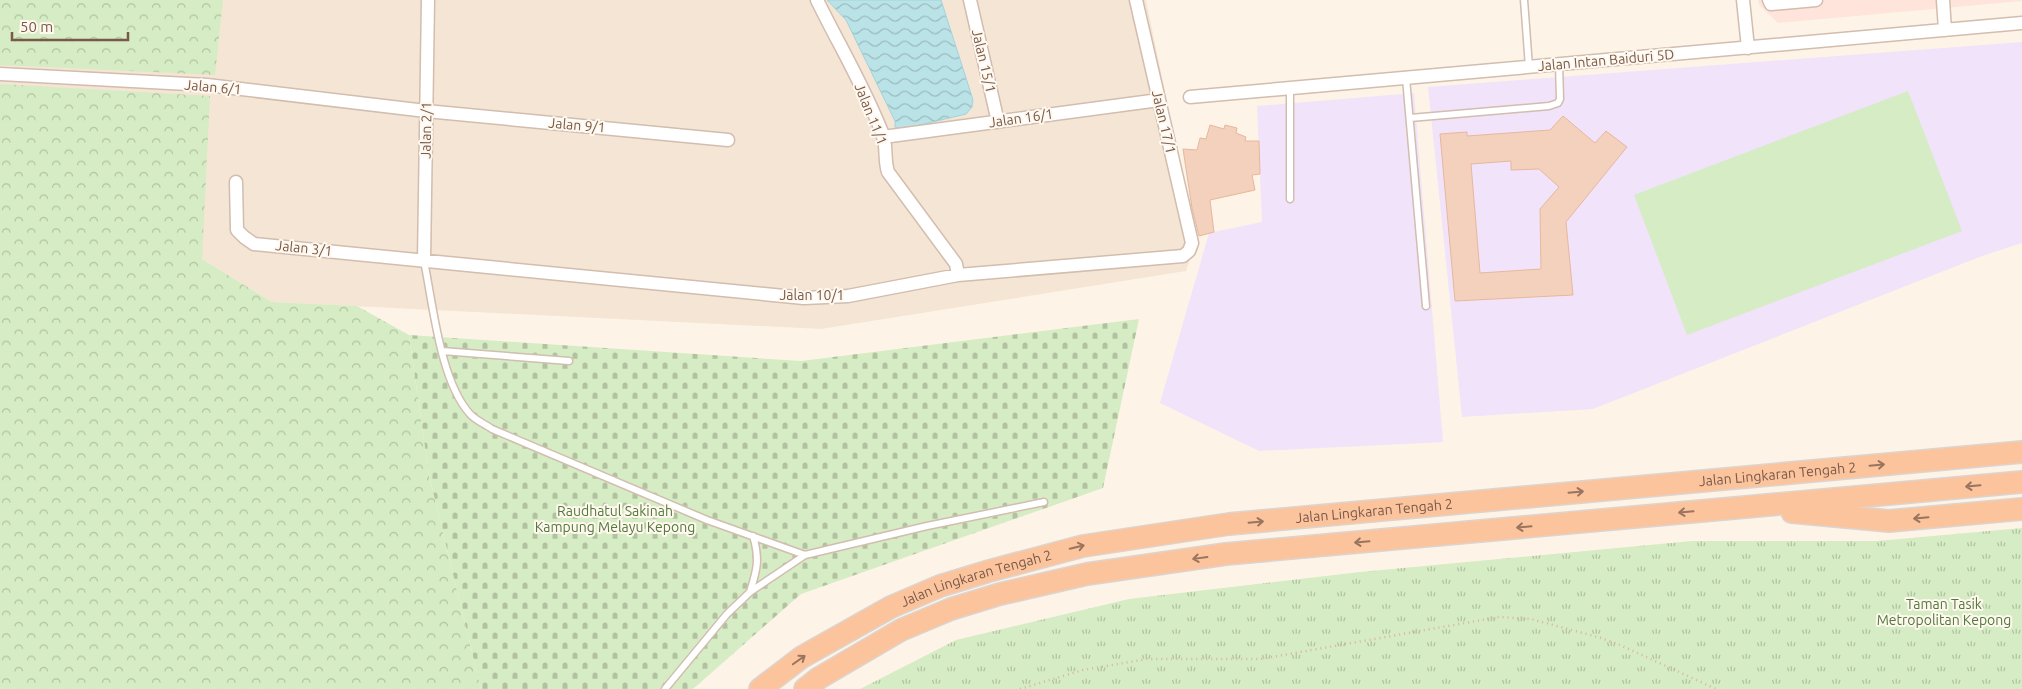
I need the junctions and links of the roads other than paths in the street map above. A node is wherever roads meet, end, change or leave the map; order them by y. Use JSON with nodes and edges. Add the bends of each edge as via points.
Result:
{"nodes":[{"id":1,"x":428,"y":0,"type":"edge"},
{"id":2,"x":817,"y":0,"type":"edge"},
{"id":3,"x":970,"y":0,"type":"edge"},
{"id":4,"x":1136,"y":0,"type":"edge"},
{"id":5,"x":1524,"y":0,"type":"edge"},
{"id":6,"x":1744,"y":0,"type":"edge"},
{"id":7,"x":1769,"y":0,"type":"edge"},
{"id":8,"x":1816,"y":0,"type":"edge"},
{"id":9,"x":1943,"y":0,"type":"edge"},
{"id":10,"x":2022,"y":23,"type":"edge"},
{"id":11,"x":1945,"y":30,"type":"junction"},
{"id":12,"x":1748,"y":48,"type":"junction"},
{"id":13,"x":1559,"y":64,"type":"junction"},
{"id":14,"x":1529,"y":67,"type":"junction"},
{"id":15,"x":0,"y":74,"type":"edge"},
{"id":16,"x":1406,"y":78,"type":"junction"},
{"id":17,"x":1290,"y":88,"type":"junction"},
{"id":18,"x":1190,"y":97,"type":"dead end"},
{"id":19,"x":1159,"y":100,"type":"junction"},
{"id":20,"x":426,"y":111,"type":"junction"},
{"id":21,"x":1410,"y":118,"type":"junction"},
{"id":22,"x":998,"y":122,"type":"junction"},
{"id":23,"x":884,"y":137,"type":"junction"},
{"id":24,"x":728,"y":140,"type":"dead end"},
{"id":25,"x":236,"y":182,"type":"dead end"},
{"id":26,"x":1290,"y":199,"type":"dead end"},
{"id":27,"x":1192,"y":243,"type":"joint"},
{"id":28,"x":424,"y":260,"type":"junction"},
{"id":29,"x":958,"y":275,"type":"junction"},
{"id":30,"x":1426,"y":306,"type":"dead end"},
{"id":31,"x":442,"y":352,"type":"junction"},
{"id":32,"x":570,"y":361,"type":"dead end"},
{"id":33,"x":2022,"y":452,"type":"edge"},
{"id":34,"x":2022,"y":482,"type":"edge"},
{"id":35,"x":1044,"y":502,"type":"dead end"},
{"id":36,"x":1734,"y":508,"type":"junction"},
{"id":37,"x":2022,"y":509,"type":"edge"},
{"id":38,"x":753,"y":536,"type":"junction"},
{"id":39,"x":805,"y":556,"type":"junction"},
{"id":40,"x":750,"y":592,"type":"junction"},
{"id":41,"x":665,"y":689,"type":"edge"},
{"id":42,"x":760,"y":689,"type":"edge"},
{"id":43,"x":805,"y":689,"type":"edge"}],
"edges":[{"from":1,"to":20,"type":"street","name":"Jalan 2/1"},
{"from":2,"to":23,"type":"street","name":"Jalan 11/1"},
{"from":3,"to":22,"type":"street","name":"Jalan 15/1"},
{"from":4,"to":19,"type":"street","name":"Jalan 17/1"},
{"from":5,"to":14,"type":"lane"},
{"from":6,"to":12,"type":"street"},
{"from":7,"to":8,"type":"street","via":[[1771,4]]},
{"from":9,"to":11,"type":"street"},
{"from":10,"to":11,"type":"street","name":"Jalan Intan Baiduri 5D"},
{"from":11,"to":12,"type":"street","name":"Jalan Intan Baiduri 5D"},
{"from":12,"to":13,"type":"street","name":"Jalan Intan Baiduri 5D"},
{"from":13,"to":14,"type":"street","name":"Jalan Intan Baiduri 5D"},
{"from":13,"to":21,"type":"lane","via":[[1558,103]]},
{"from":14,"to":16,"type":"street","name":"Jalan Intan Baiduri 5D"},
{"from":15,"to":20,"type":"street","name":"Jalan 6/1","via":[[207,85]]},
{"from":16,"to":17,"type":"street","name":"Jalan Intan Baiduri 5D"},
{"from":16,"to":21,"type":"lane"},
{"from":17,"to":18,"type":"street","name":"Jalan Intan Baiduri 5D"},
{"from":17,"to":26,"type":"lane"},
{"from":19,"to":22,"type":"street","name":"Jalan 16/1"},
{"from":19,"to":27,"type":"street","name":"Jalan 17/1"},
{"from":20,"to":24,"type":"street","name":"Jalan 9/1"},
{"from":20,"to":28,"type":"street","name":"Jalan 2/1"},
{"from":21,"to":30,"type":"lane"},
{"from":22,"to":23,"type":"street","name":"Jalan 16/1"},
{"from":23,"to":29,"type":"street","name":"Jalan 11/1","via":[[888,172],[956,264]]},
{"from":25,"to":28,"type":"street","name":"Jalan 3/1","via":[[237,230],[254,244]]},
{"from":27,"to":29,"type":"street","name":"Jalan 10/1","via":[[1183,256]]},
{"from":28,"to":29,"type":"street","name":"Jalan 10/1","via":[[804,298],[848,296]]},
{"from":28,"to":31,"type":"lane"},
{"from":31,"to":32,"type":"lane"},
{"from":31,"to":38,"type":"lane","via":[[453,388],[470,414],[492,429],[707,520]]},
{"from":42,"to":33,"type":"highway","name":"Jalan Lingkaran Tengah 2","one_way":true,"via":[[802,657],[891,607],[940,586],[1083,546],[1238,524]]},
{"from":34,"to":36,"type":"highway","name":"Jalan Lingkaran Tengah 2","one_way":true},
{"from":35,"to":39,"type":"lane"},
{"from":37,"to":36,"type":"highway","one_way":true,"via":[[1889,521]]},
{"from":36,"to":43,"type":"highway","name":"Jalan Lingkaran Tengah 2","one_way":true,"via":[[1226,554],[1088,574],[951,608],[901,630]]},
{"from":38,"to":39,"type":"lane"},
{"from":38,"to":40,"type":"lane","via":[[758,551],[758,568]]},
{"from":39,"to":40,"type":"lane"},
{"from":40,"to":41,"type":"lane","via":[[727,614]]}]}
